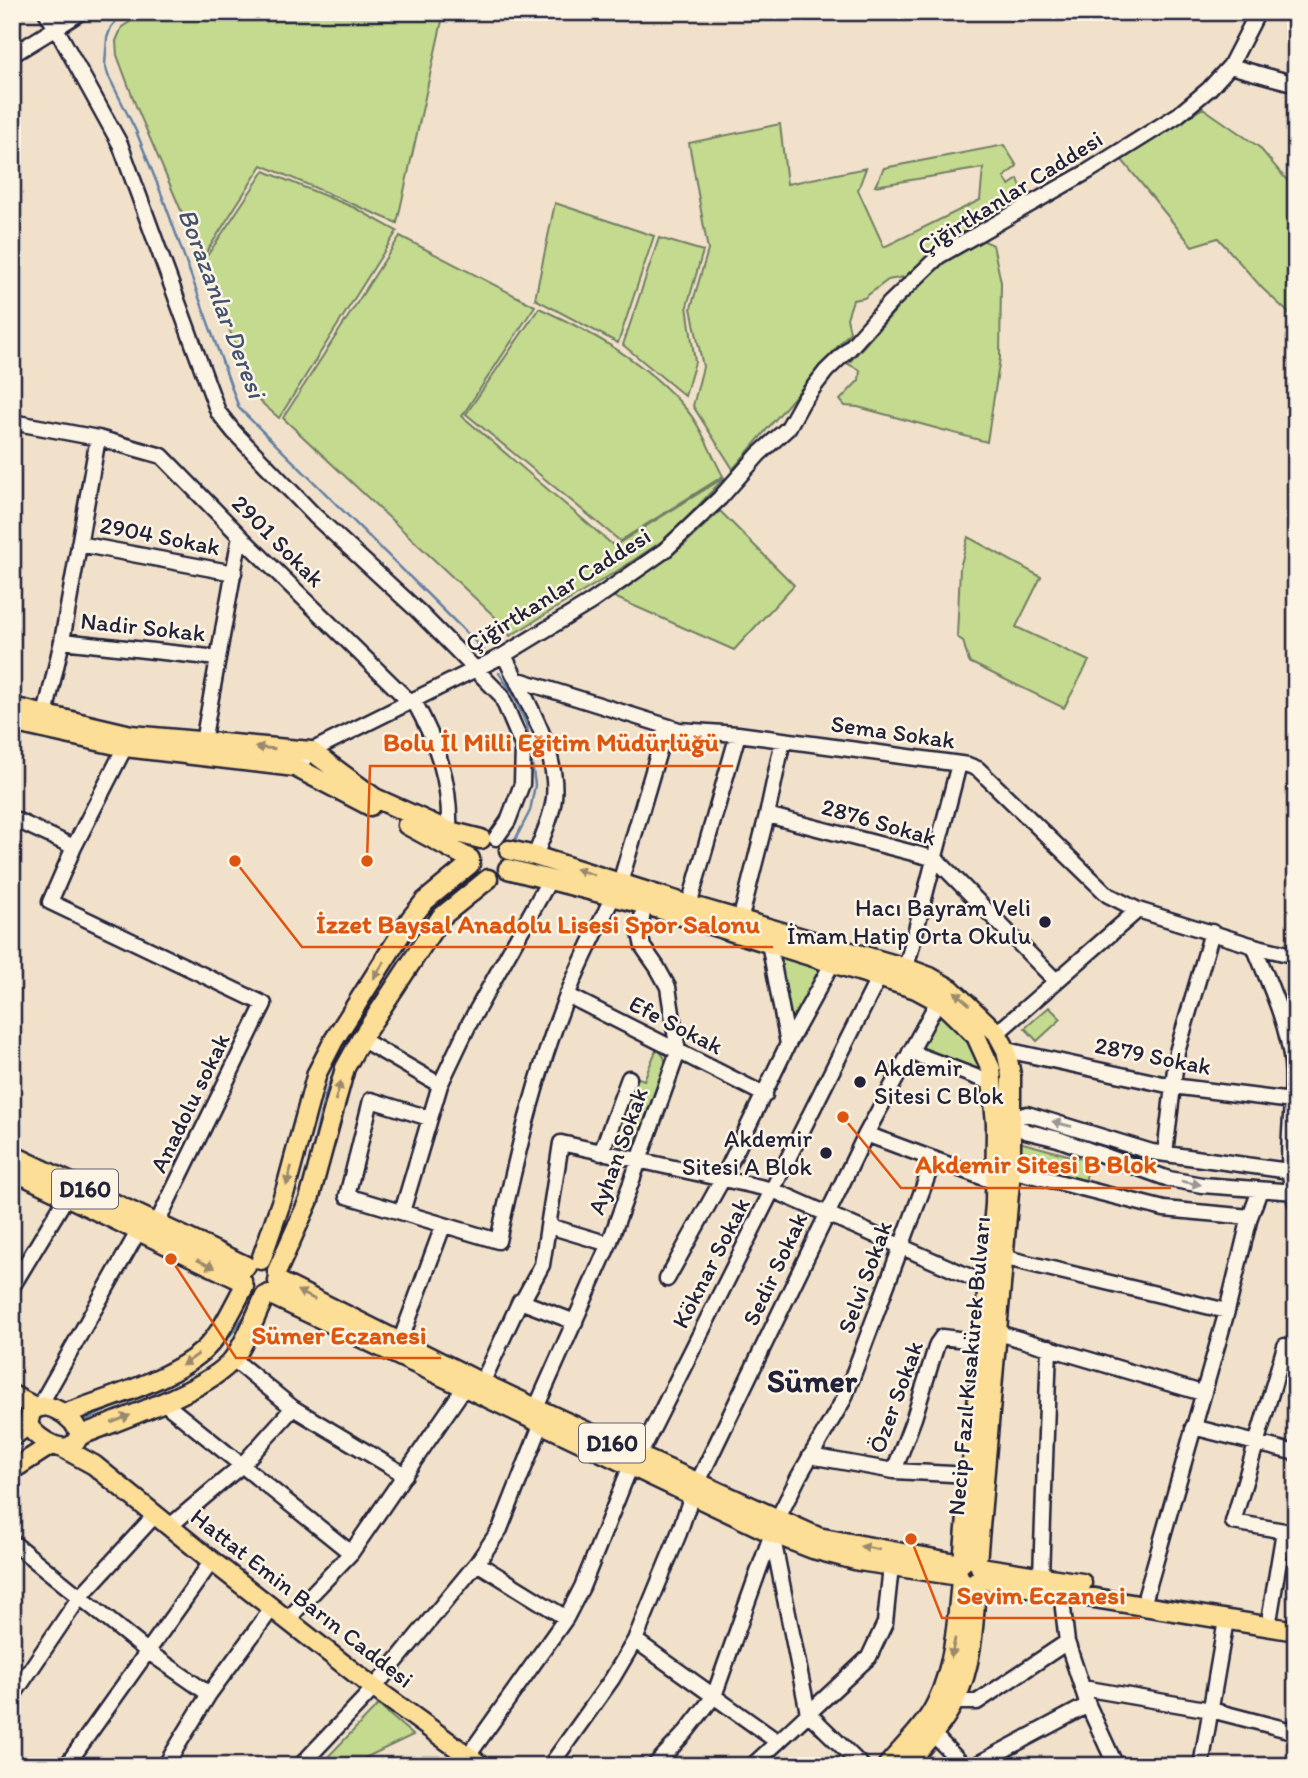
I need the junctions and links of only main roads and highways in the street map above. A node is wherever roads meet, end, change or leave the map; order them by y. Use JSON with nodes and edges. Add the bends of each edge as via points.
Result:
{"nodes":[{"id":1,"x":12,"y":707,"type":"edge"},
{"id":2,"x":12,"y":722,"type":"edge"},
{"id":3,"x":496,"y":843,"type":"junction"},
{"id":4,"x":470,"y":862,"type":"junction"},
{"id":5,"x":508,"y":869,"type":"junction"},
{"id":6,"x":488,"y":879,"type":"junction"},
{"id":7,"x":616,"y":890,"type":"junction"},
{"id":8,"x":645,"y":898,"type":"junction"},
{"id":9,"x":1004,"y":1122,"type":"junction"},
{"id":10,"x":12,"y":1155,"type":"edge"},
{"id":11,"x":12,"y":1170,"type":"edge"},
{"id":12,"x":248,"y":1273,"type":"junction"},
{"id":13,"x":272,"y":1285,"type":"junction"},
{"id":14,"x":989,"y":1337,"type":"junction"},
{"id":15,"x":12,"y":1396,"type":"edge"},
{"id":16,"x":33,"y":1414,"type":"junction"},
{"id":17,"x":64,"y":1414,"type":"junction"},
{"id":18,"x":539,"y":1416,"type":"junction"},
{"id":19,"x":12,"y":1437,"type":"edge"},
{"id":20,"x":68,"y":1442,"type":"junction"},
{"id":21,"x":12,"y":1470,"type":"edge"},
{"id":22,"x":774,"y":1526,"type":"junction"},
{"id":23,"x":969,"y":1572,"type":"junction"},
{"id":24,"x":1296,"y":1619,"type":"edge"},
{"id":25,"x":1296,"y":1631,"type":"edge"},
{"id":26,"x":475,"y":1761,"type":"edge"},
{"id":27,"x":887,"y":1766,"type":"edge"},
{"id":28,"x":905,"y":1766,"type":"edge"}],
"edges":[{"from":3,"to":1,"type":"main road","name":"Necip Fazıl Kısakürek Bulvarı","one_way":true,"via":[[449,831],[375,799],[311,751],[131,735]]},
{"from":2,"to":4,"type":"main road","via":[[125,747],[295,767]]},
{"from":3,"to":4,"type":"main road","via":[[472,848]]},
{"from":3,"to":5,"type":"main road","via":[[511,857]]},
{"from":7,"to":3,"type":"main road","name":"Necip Fazıl Kısakürek Bulvarı","one_way":true},
{"from":4,"to":6,"type":"main road","via":[[477,874]]},
{"from":4,"to":12,"type":"main road","one_way":true,"via":[[411,918],[334,1040],[317,1073],[286,1188]]},
{"from":5,"to":6,"type":"main road","via":[[500,877]]},
{"from":5,"to":7,"type":"main road","name":"Necip Fazıl Kısakürek Bulvarı"},
{"from":13,"to":6,"type":"main road","one_way":true,"via":[[309,1200],[345,1069],[441,917]]},
{"from":7,"to":8,"type":"main road","name":"Necip Fazıl Kısakürek Bulvarı"},
{"from":8,"to":9,"type":"main road","name":"Necip Fazıl Kısakürek Bulvarı","via":[[916,989],[939,1001],[976,1036],[991,1069]]},
{"from":9,"to":8,"type":"main road","name":"Necip Fazıl Kısakürek Bulvarı","one_way":true,"via":[[1011,1075],[1006,1050],[997,1033],[951,989],[906,968],[689,905]]},
{"from":9,"to":14,"type":"main road","name":"Necip Fazıl Kısakürek Bulvarı","via":[[986,1284]]},
{"from":9,"to":14,"type":"main road","name":"Necip Fazıl Kısakürek Bulvarı","via":[[1011,1170]]},
{"from":10,"to":12,"type":"main road","number":"D160","via":[[157,1223]]},
{"from":11,"to":12,"type":"main road","number":"D160","one_way":true,"via":[[138,1232]]},
{"from":12,"to":13,"type":"main road","via":[[253,1295]]},
{"from":12,"to":13,"type":"main road","via":[[270,1262]]},
{"from":12,"to":17,"type":"main road","one_way":true,"via":[[217,1335],[188,1362]]},
{"from":18,"to":13,"type":"main road","number":"D160","one_way":true,"via":[[400,1342]]},
{"from":13,"to":18,"type":"main road","number":"D160","via":[[464,1388]]},
{"from":20,"to":13,"type":"main road","one_way":true,"via":[[205,1381],[233,1359]]},
{"from":14,"to":23,"type":"main road","name":"Necip Fazıl Kısakürek Bulvarı"},
{"from":14,"to":23,"type":"main road","name":"Necip Fazıl Kısakürek Bulvarı","via":[[971,1475]]},
{"from":15,"to":16,"type":"main road"},
{"from":16,"to":17,"type":"main road","via":[[50,1406]]},
{"from":16,"to":19,"type":"main road"},
{"from":16,"to":20,"type":"main road","via":[[42,1440]]},
{"from":17,"to":20,"type":"main road","via":[[77,1428]]},
{"from":18,"to":22,"type":"main road","number":"D160"},
{"from":20,"to":21,"type":"main road"},
{"from":20,"to":26,"type":"main road","name":"Hattat Emin Barın Caddesi","via":[[374,1688]]},
{"from":23,"to":22,"type":"main road","number":"D160","one_way":true},
{"from":22,"to":23,"type":"main road","number":"D160","via":[[813,1549],[891,1566]]},
{"from":23,"to":24,"type":"main road","number":"D160","via":[[1041,1576]]},
{"from":23,"to":25,"type":"main road","number":"D160"},
{"from":23,"to":27,"type":"main road","name":"Necip Fazıl Kısakürek Bulvarı","one_way":true,"via":[[937,1703]]},
{"from":23,"to":28,"type":"main road","name":"Necip Fazıl Kısakürek Bulvarı","via":[[971,1636],[963,1682],[933,1734]]}]}
